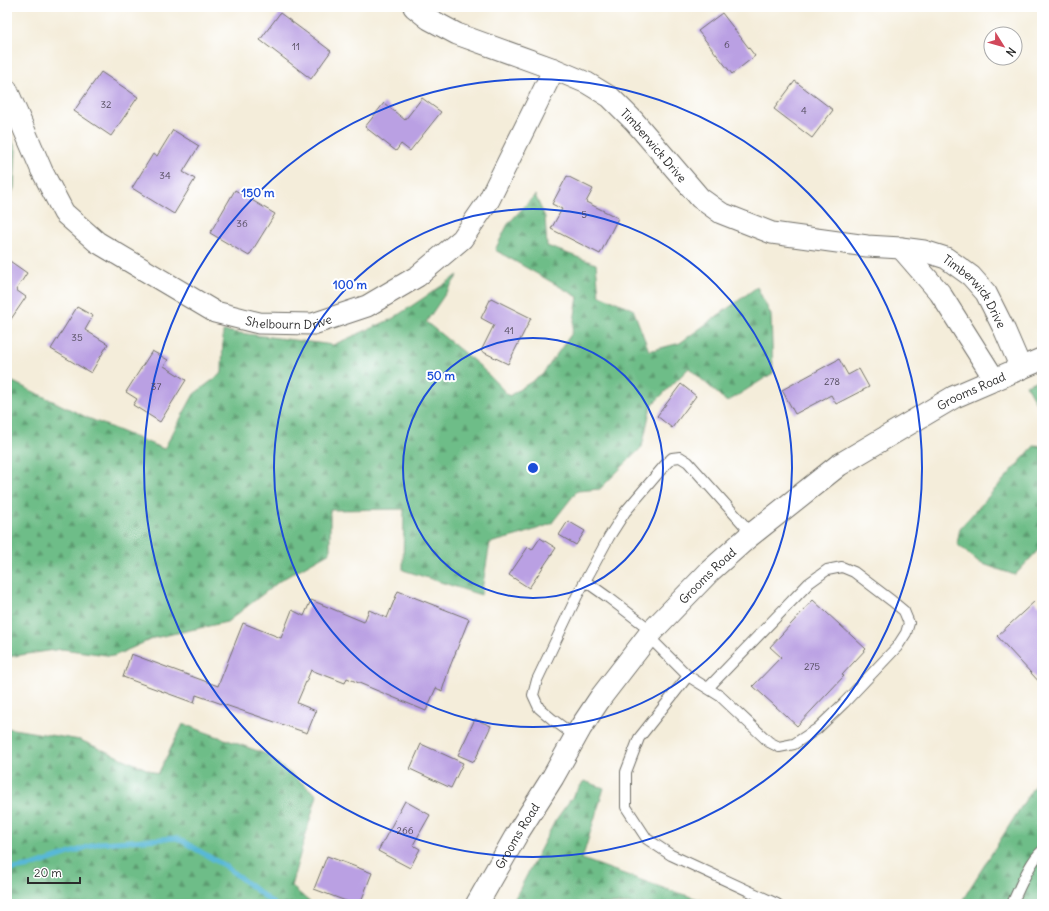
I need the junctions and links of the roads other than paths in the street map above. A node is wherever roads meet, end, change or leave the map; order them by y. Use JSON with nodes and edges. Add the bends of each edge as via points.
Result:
{"nodes":[{"id":1,"x":414,"y":7,"type":"edge"},
{"id":2,"x":554,"y":69,"type":"junction"},
{"id":3,"x":7,"y":90,"type":"edge"},
{"id":4,"x":901,"y":248,"type":"junction"},
{"id":5,"x":1042,"y":359,"type":"edge"},
{"id":6,"x":1021,"y":368,"type":"junction"},
{"id":7,"x":995,"y":380,"type":"junction"},
{"id":8,"x":752,"y":534,"type":"junction"},
{"id":9,"x":585,"y":581,"type":"junction"},
{"id":10,"x":650,"y":634,"type":"junction"},
{"id":11,"x":688,"y":676,"type":"junction"},
{"id":12,"x":708,"y":688,"type":"junction"},
{"id":13,"x":576,"y":737,"type":"junction"},
{"id":14,"x":1042,"y":851,"type":"edge"},
{"id":15,"x":477,"y":904,"type":"edge"},
{"id":16,"x":777,"y":904,"type":"edge"},
{"id":17,"x":1012,"y":904,"type":"edge"}],
"edges":[{"from":1,"to":2,"type":"street","name":"Timberwick Drive","via":[[429,19],[457,34]]},
{"from":2,"to":3,"type":"street","name":"Shelbourn Drive","via":[[489,200],[462,239],[418,276],[367,306],[313,324],[259,323],[214,312],[97,242],[64,213],[42,171]]},
{"from":2,"to":4,"type":"street","name":"Timberwick Drive","via":[[587,82],[610,97],[700,198],[721,213],[772,233]]},
{"from":4,"to":6,"type":"street","name":"Timberwick Drive","via":[[924,251],[946,258],[971,276],[986,293]]},
{"from":4,"to":7,"type":"street","name":"Timberwick Drive","via":[[940,293]]},
{"from":5,"to":6,"type":"street","name":"Grooms Road"},
{"from":6,"to":7,"type":"street","name":"Grooms Road"},
{"from":7,"to":8,"type":"street","name":"Grooms Road","via":[[954,397],[839,465]]},
{"from":8,"to":9,"type":"lane","via":[[688,462],[680,456],[672,458],[625,512]]},
{"from":8,"to":10,"type":"street","name":"Grooms Road","via":[[710,571]]},
{"from":9,"to":10,"type":"lane"},
{"from":9,"to":13,"type":"lane","via":[[537,680],[533,695],[539,708]]},
{"from":10,"to":11,"type":"lane"},
{"from":10,"to":13,"type":"street","name":"Grooms Road","via":[[601,698]]},
{"from":11,"to":12,"type":"lane"},
{"from":11,"to":16,"type":"lane","via":[[639,738],[626,772],[626,807],[647,839],[670,856]]},
{"from":12,"to":12,"type":"lane","via":[[769,742],[779,747],[794,744],[817,730],[844,703],[897,647],[909,623],[904,611],[854,572],[842,567],[827,570],[809,583]]},
{"from":13,"to":15,"type":"street","name":"Grooms Road"},
{"from":14,"to":17,"type":"lane","via":[[1038,854]]}]}
